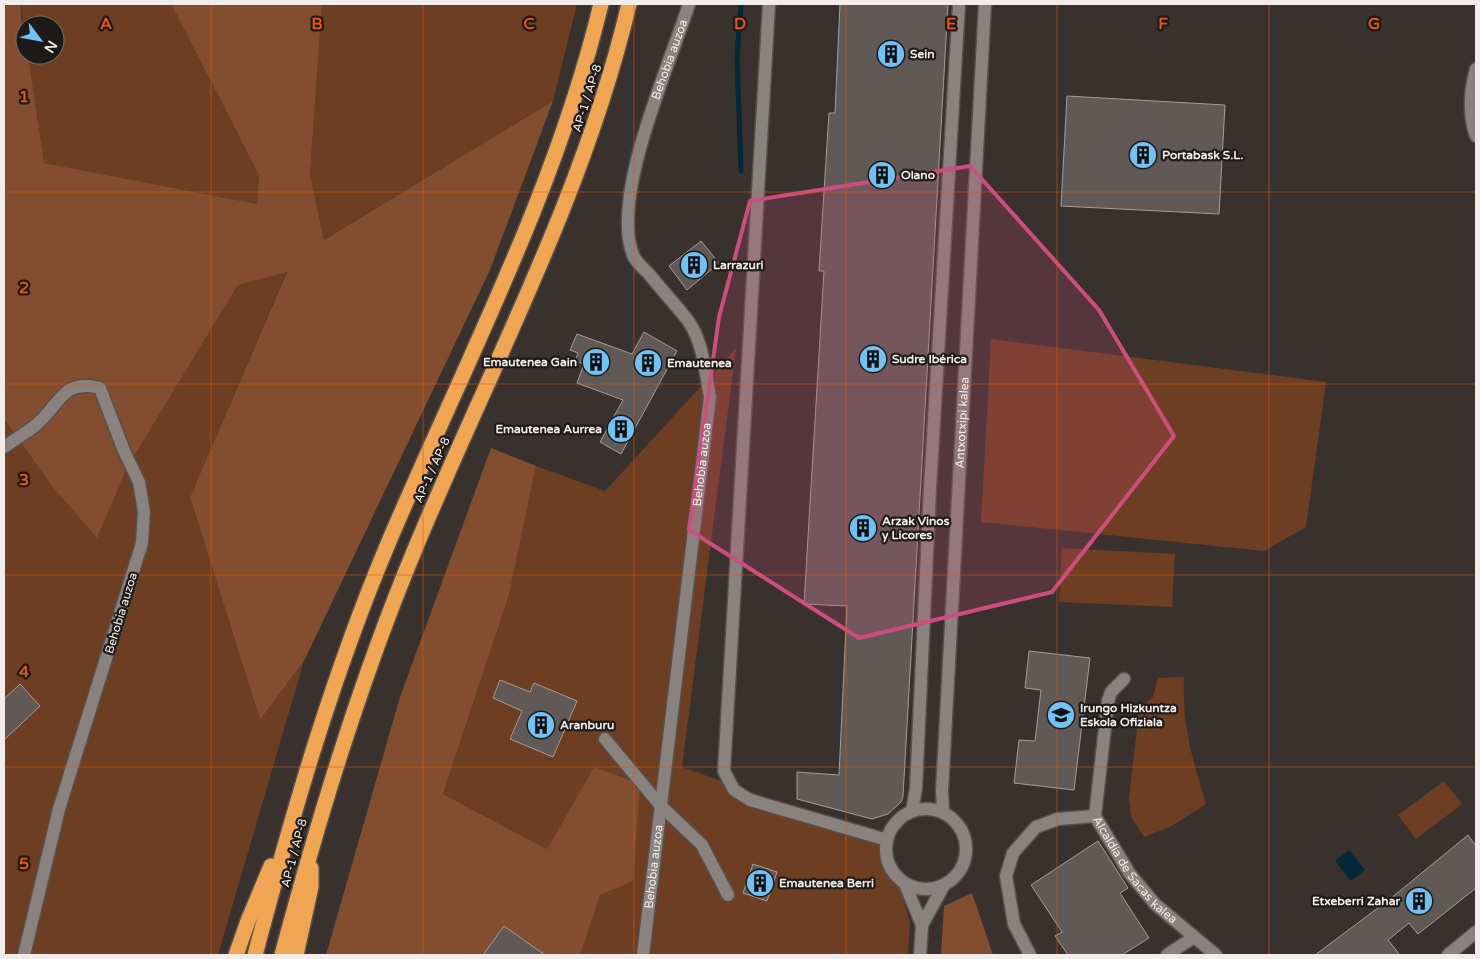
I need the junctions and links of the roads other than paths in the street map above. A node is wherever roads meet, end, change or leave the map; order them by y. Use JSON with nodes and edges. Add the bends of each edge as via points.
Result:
{"nodes":[{"id":1,"x":601,"y":4,"type":"edge"},
{"id":2,"x":628,"y":4,"type":"edge"},
{"id":3,"x":689,"y":4,"type":"edge"},
{"id":4,"x":769,"y":4,"type":"edge"},
{"id":5,"x":959,"y":4,"type":"edge"},
{"id":6,"x":984,"y":4,"type":"edge"},
{"id":7,"x":1476,"y":69,"type":"edge"},
{"id":8,"x":1476,"y":136,"type":"edge"},
{"id":9,"x":4,"y":447,"type":"edge"},
{"id":10,"x":1124,"y":679,"type":"dead end"},
{"id":11,"x":605,"y":739,"type":"dead end"},
{"id":12,"x":660,"y":805,"type":"junction"},
{"id":13,"x":912,"y":811,"type":"junction"},
{"id":14,"x":943,"y":812,"type":"junction"},
{"id":15,"x":292,"y":816,"type":"junction"},
{"id":16,"x":1095,"y":816,"type":"junction"},
{"id":17,"x":887,"y":840,"type":"junction"},
{"id":18,"x":312,"y":844,"type":"junction"},
{"id":19,"x":905,"y":884,"type":"junction"},
{"id":20,"x":944,"y":885,"type":"junction"},
{"id":21,"x":728,"y":895,"type":"dead end"},
{"id":22,"x":922,"y":925,"type":"junction"},
{"id":23,"x":1476,"y":932,"type":"edge"},
{"id":24,"x":1194,"y":937,"type":"junction"},
{"id":25,"x":24,"y":955,"type":"edge"},
{"id":26,"x":236,"y":955,"type":"edge"},
{"id":27,"x":255,"y":955,"type":"edge"},
{"id":28,"x":282,"y":955,"type":"edge"},
{"id":29,"x":296,"y":955,"type":"edge"},
{"id":30,"x":643,"y":955,"type":"edge"},
{"id":31,"x":920,"y":955,"type":"edge"},
{"id":32,"x":1030,"y":955,"type":"edge"},
{"id":33,"x":1167,"y":955,"type":"edge"},
{"id":34,"x":1216,"y":955,"type":"edge"},
{"id":35,"x":1448,"y":955,"type":"edge"}],
"edges":[{"from":1,"to":15,"type":"highway","name":"AP-1 / AP-8","via":[[577,92],[546,180],[360,613],[332,687]]},
{"from":2,"to":18,"type":"highway","name":"AP-1 / AP-8","via":[[608,82],[571,190],[385,622],[355,704]]},
{"from":3,"to":12,"type":"street","name":"Behobia auzoa","via":[[645,131],[628,210],[628,234],[634,258],[688,320],[703,355],[710,397]]},
{"from":4,"to":17,"type":"street","via":[[724,771],[734,790],[750,800]]},
{"from":5,"to":13,"type":"street","via":[[930,478],[916,788]]},
{"from":6,"to":14,"type":"street","name":"Antxotxipi kalea"},
{"from":7,"to":8,"type":"street","via":[[1471,105]]},
{"from":9,"to":25,"type":"street","name":"Behobia auzoa","via":[[37,425],[68,389],[86,384],[100,388],[139,482],[144,512],[142,543],[59,809]]},
{"from":10,"to":16,"type":"street","name":"Alcaldía de Sacas kalea","via":[[1111,692],[1108,701]]},
{"from":11,"to":12,"type":"street"},
{"from":12,"to":21,"type":"street","via":[[702,846]]},
{"from":12,"to":30,"type":"street","name":"Behobia auzoa"},
{"from":13,"to":14,"type":"street","via":[[923,808]]},
{"from":13,"to":17,"type":"street","via":[[892,827]]},
{"from":14,"to":20,"type":"street","via":[[955,821],[966,842],[962,866]]},
{"from":15,"to":26,"type":"highway"},
{"from":15,"to":27,"type":"highway","name":"AP-1 / AP-8"},
{"from":16,"to":24,"type":"street","name":"Alcaldía de Sacas kalea","via":[[1130,874],[1155,904]]},
{"from":16,"to":32,"type":"street","via":[[1058,819],[1036,827],[1013,853],[1006,876],[1014,924]]},
{"from":17,"to":19,"type":"street","via":[[886,858],[893,872]]},
{"from":18,"to":28,"type":"highway","name":"AP-1 / AP-8"},
{"from":18,"to":29,"type":"highway","via":[[311,887]]},
{"from":19,"to":20,"type":"street","via":[[918,888]]},
{"from":19,"to":22,"type":"street"},
{"from":20,"to":22,"type":"street"},
{"from":22,"to":31,"type":"street"},
{"from":23,"to":35,"type":"street"},
{"from":24,"to":33,"type":"street"},
{"from":24,"to":34,"type":"street","name":"Alcaldía de Sacas kalea"}]}
